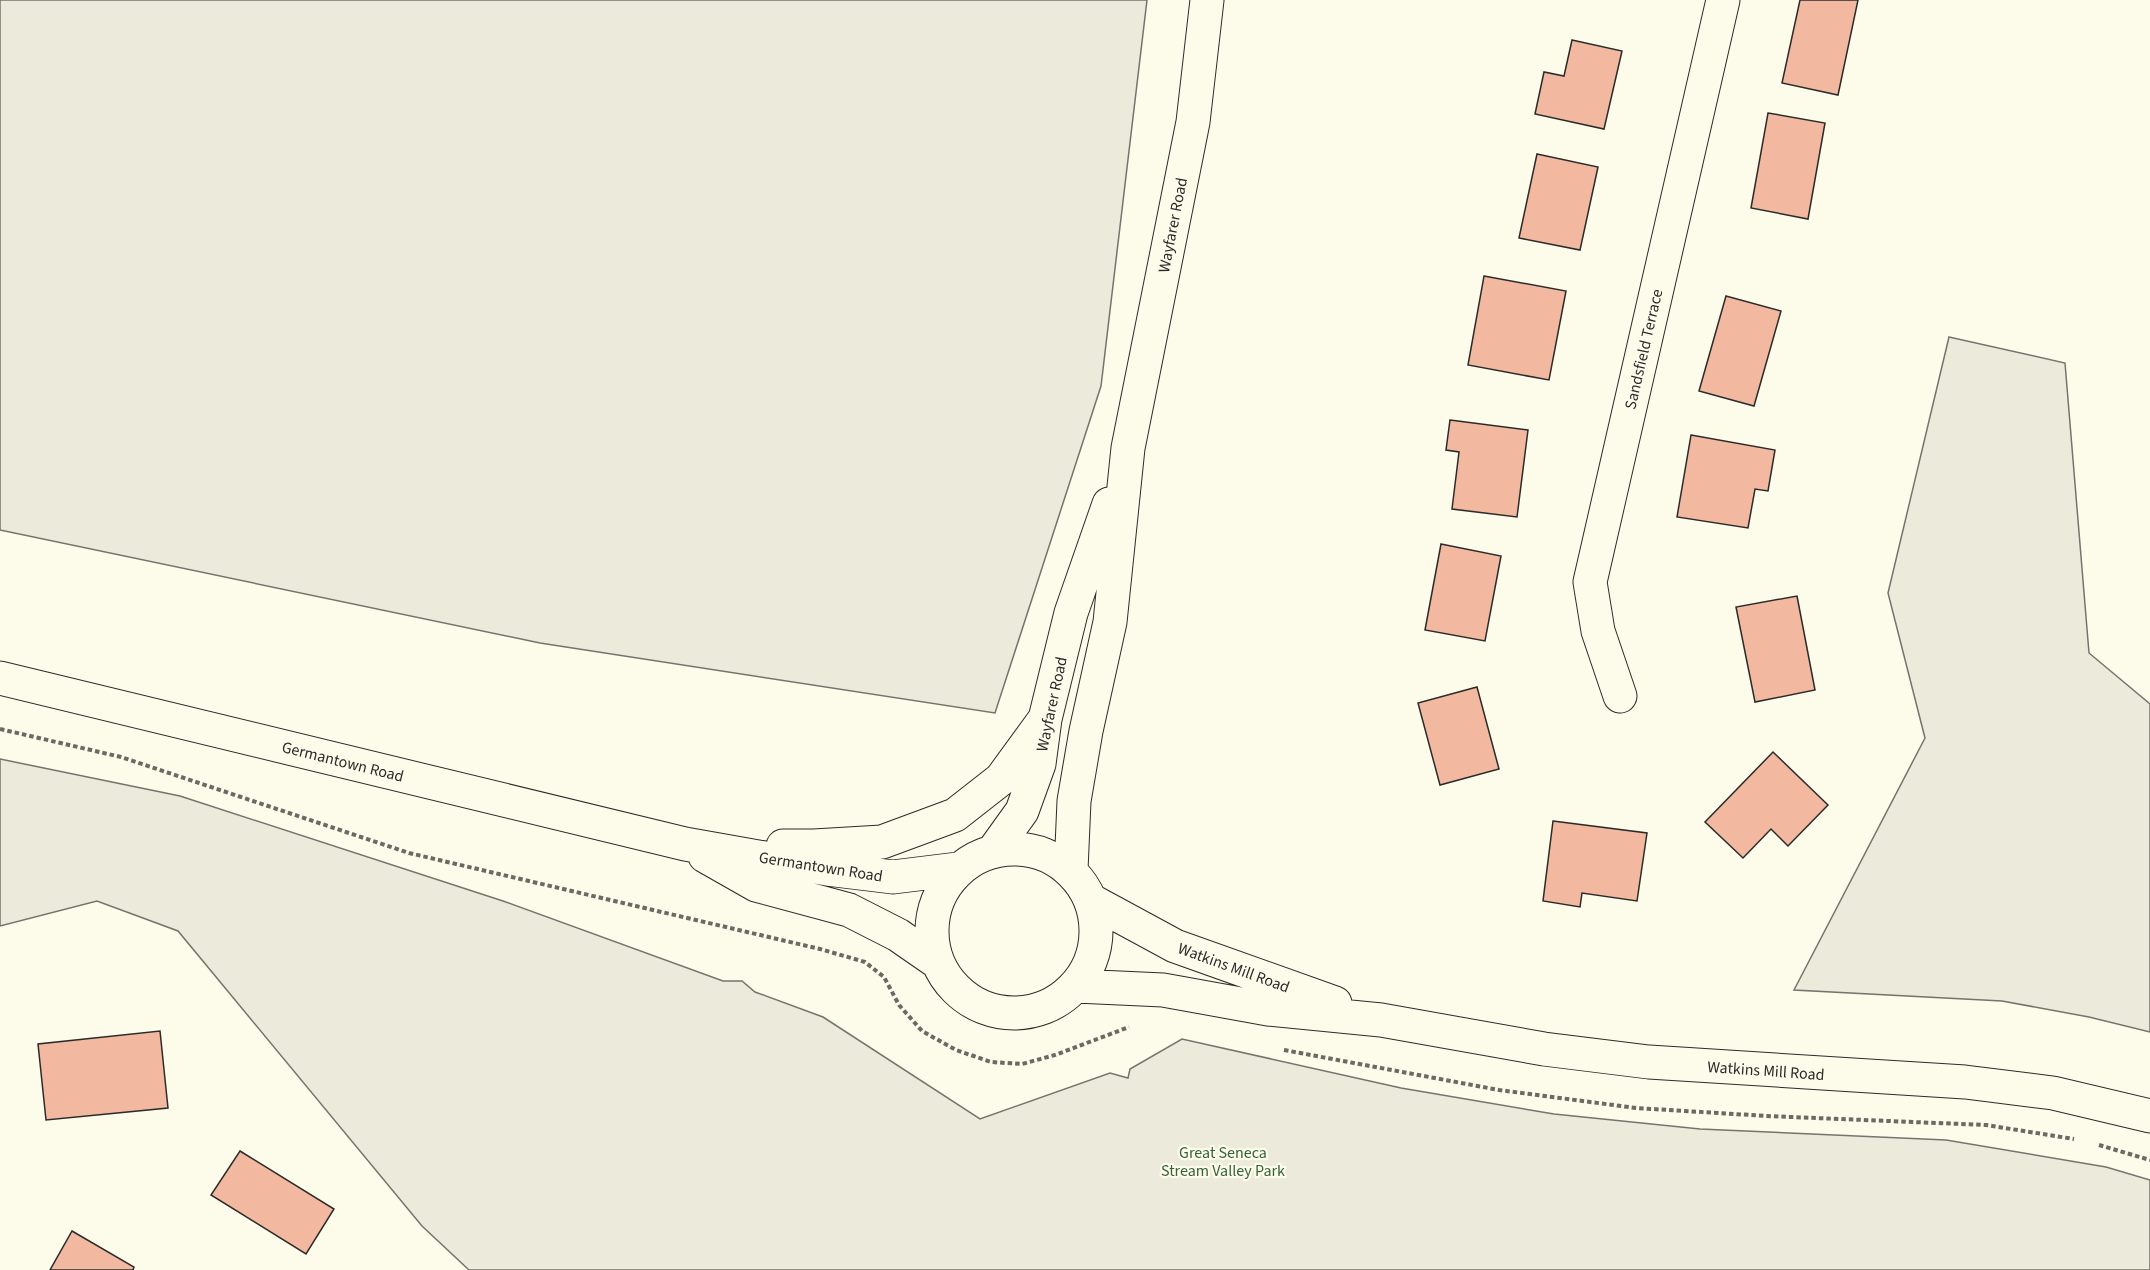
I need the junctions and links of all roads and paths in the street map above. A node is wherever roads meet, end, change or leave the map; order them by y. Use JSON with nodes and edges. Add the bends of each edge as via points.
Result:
{"nodes":[{"id":1,"x":1207,"y":0,"type":"edge"},
{"id":2,"x":1724,"y":0,"type":"edge"},
{"id":3,"x":1128,"y":448,"type":"junction"},
{"id":4,"x":0,"y":678,"type":"edge"},
{"id":5,"x":1620,"y":696,"type":"dead end"},
{"id":6,"x":1045,"y":719,"type":"junction"},
{"id":7,"x":0,"y":729,"type":"edge"},
{"id":8,"x":685,"y":844,"type":"junction"},
{"id":9,"x":994,"y":850,"type":"junction"},
{"id":10,"x":958,"y":869,"type":"junction"},
{"id":11,"x":1071,"y":870,"type":"junction"},
{"id":12,"x":1092,"y":901,"type":"junction"},
{"id":13,"x":937,"y":962,"type":"junction"},
{"id":14,"x":1076,"y":986,"type":"junction"},
{"id":15,"x":1382,"y":1020,"type":"junction"},
{"id":16,"x":1130,"y":1027,"type":"dead end"},
{"id":17,"x":2150,"y":1116,"type":"edge"}],
"edges":[{"from":1,"to":3,"type":"street","name":"Wayfarer Road","via":[[1192,122]]},
{"from":2,"to":5,"type":"street","name":"Sandsfield Terrace","via":[[1590,582],[1598,632]]},
{"from":3,"to":6,"type":"street","name":"Wayfarer Road","via":[[1071,613]]},
{"from":3,"to":11,"type":"street","name":"Wayfarer Road","via":[[1110,622],[1074,801]]},
{"from":4,"to":8,"type":"street","name":"Germantown Road"},
{"from":6,"to":8,"type":"street","via":[[1001,779],[955,815],[882,842],[814,846]]},
{"from":6,"to":9,"type":"street","name":"Wayfarer Road","via":[[1039,764],[1022,811]]},
{"from":7,"to":16,"type":"path","via":[[122,757],[409,853],[865,962],[884,977],[899,1005],[922,1030],[956,1050],[991,1062],[1022,1064]]},
{"from":8,"to":10,"type":"street","name":"Germantown Road","via":[[893,877]]},
{"from":8,"to":13,"type":"street","name":"Germantown Road","via":[[756,885],[849,910],[898,935]]},
{"from":9,"to":10,"type":"street"},
{"from":9,"to":11,"type":"street","via":[[1021,848],[1048,855]]},
{"from":10,"to":13,"type":"street","via":[[933,909],[931,936]]},
{"from":11,"to":12,"type":"street"},
{"from":12,"to":14,"type":"street","via":[[1097,923],[1096,946],[1089,968]]},
{"from":12,"to":15,"type":"street","name":"Watkins Mill Road","via":[[1175,946]]},
{"from":13,"to":14,"type":"street","via":[[952,986],[974,1003],[1000,1012],[1028,1012],[1046,1006]]},
{"from":14,"to":15,"type":"street","name":"Watkins Mill Road","via":[[1163,990],[1268,1009]]},
{"from":15,"to":17,"type":"street","name":"Watkins Mill Road","via":[[1544,1049],[1649,1062],[1965,1082],[2053,1093]]}]}
